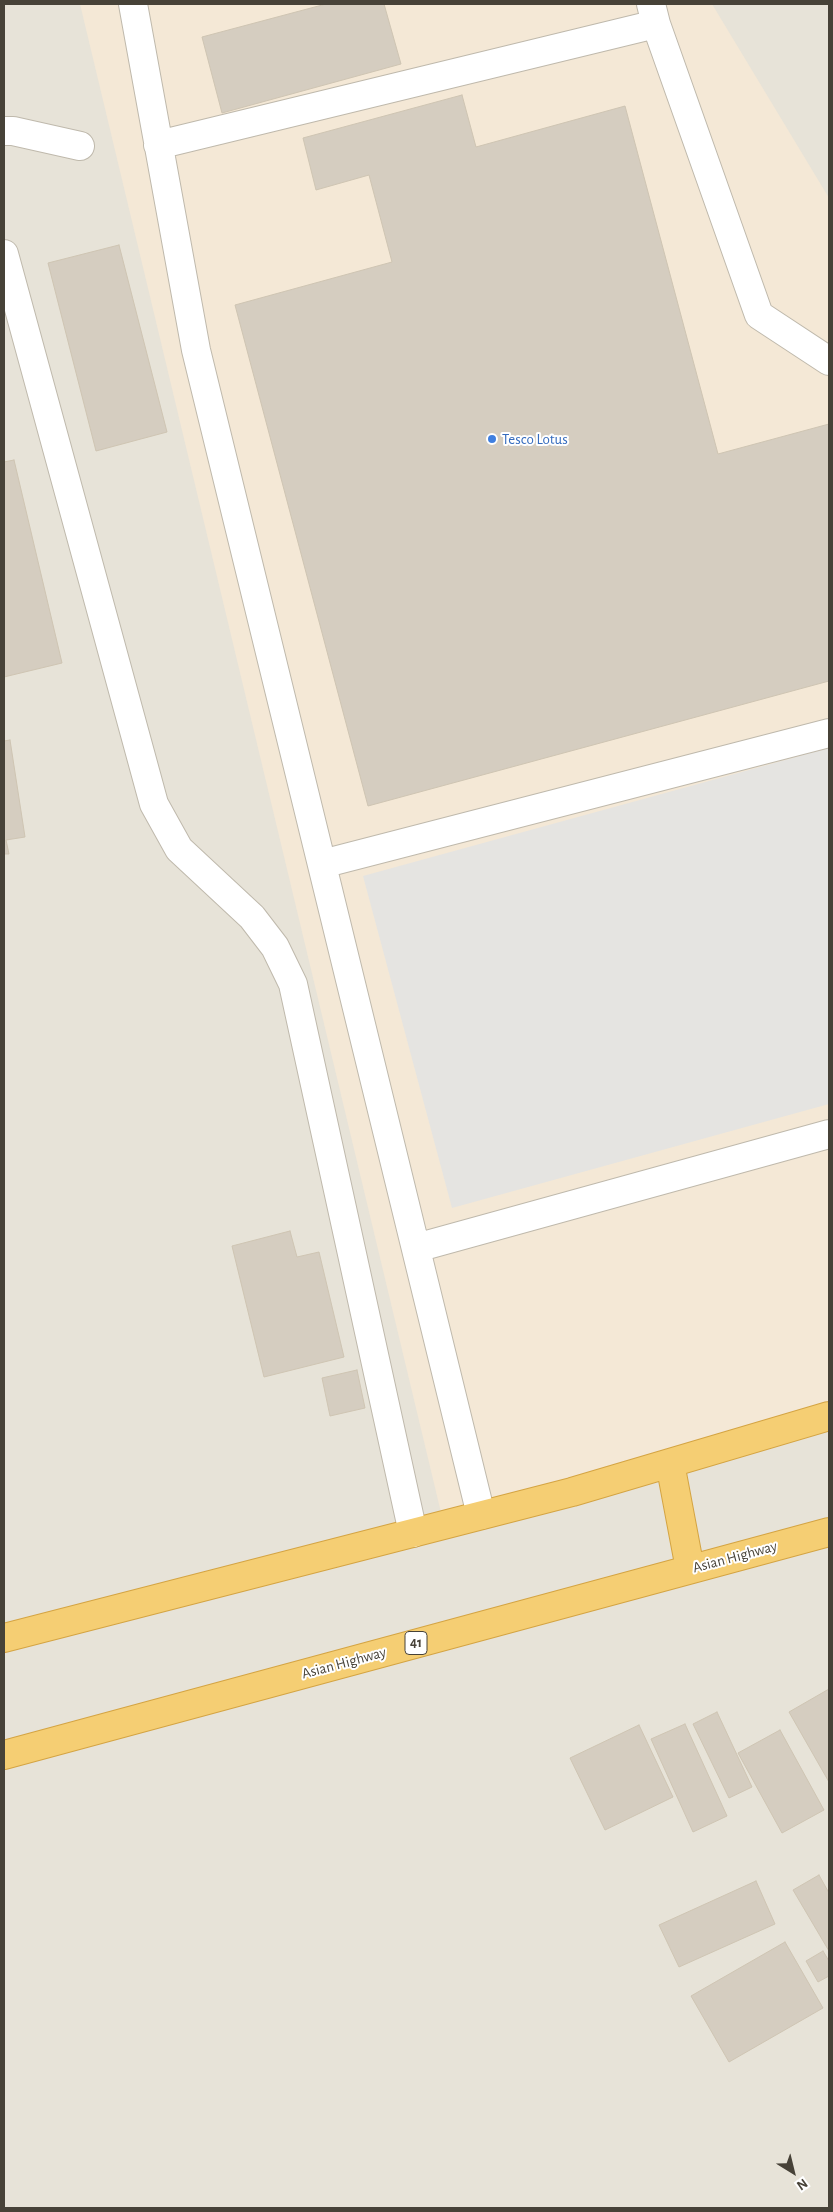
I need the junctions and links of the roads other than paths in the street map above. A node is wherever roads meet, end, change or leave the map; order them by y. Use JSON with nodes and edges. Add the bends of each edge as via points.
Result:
{"nodes":[{"id":1,"x":132,"y":4,"type":"edge"},
{"id":2,"x":654,"y":14,"type":"edge"},
{"id":3,"x":4,"y":132,"type":"edge"},
{"id":4,"x":158,"y":145,"type":"junction"},
{"id":5,"x":80,"y":146,"type":"dead end"},
{"id":6,"x":4,"y":254,"type":"edge"},
{"id":7,"x":829,"y":361,"type":"edge"},
{"id":8,"x":829,"y":733,"type":"edge"},
{"id":9,"x":322,"y":864,"type":"junction"},
{"id":10,"x":829,"y":1134,"type":"edge"},
{"id":11,"x":416,"y":1248,"type":"junction"},
{"id":12,"x":829,"y":1416,"type":"edge"},
{"id":13,"x":670,"y":1463,"type":"junction"},
{"id":14,"x":481,"y":1515,"type":"junction"},
{"id":15,"x":413,"y":1532,"type":"junction"},
{"id":16,"x":829,"y":1532,"type":"edge"},
{"id":17,"x":690,"y":1569,"type":"junction"},
{"id":18,"x":4,"y":1638,"type":"edge"},
{"id":19,"x":4,"y":1755,"type":"edge"}],
"edges":[{"from":1,"to":4,"type":"lane"},
{"from":2,"to":4,"type":"lane"},
{"from":2,"to":7,"type":"lane","via":[[759,315]]},
{"from":3,"to":5,"type":"lane","via":[[13,131]]},
{"from":4,"to":9,"type":"lane","via":[[196,350]]},
{"from":6,"to":15,"type":"lane","via":[[154,804],[179,849],[252,917],[293,984]]},
{"from":8,"to":9,"type":"lane"},
{"from":9,"to":11,"type":"lane"},
{"from":10,"to":11,"type":"lane"},
{"from":11,"to":14,"type":"lane"},
{"from":12,"to":13,"type":"highway"},
{"from":13,"to":14,"type":"highway"},
{"from":13,"to":17,"type":"highway"},
{"from":14,"to":15,"type":"highway"},
{"from":15,"to":18,"type":"highway"},
{"from":16,"to":17,"type":"highway","name":"Asian Highway","number":"41"},
{"from":17,"to":19,"type":"highway","name":"Asian Highway","number":"41"}]}
